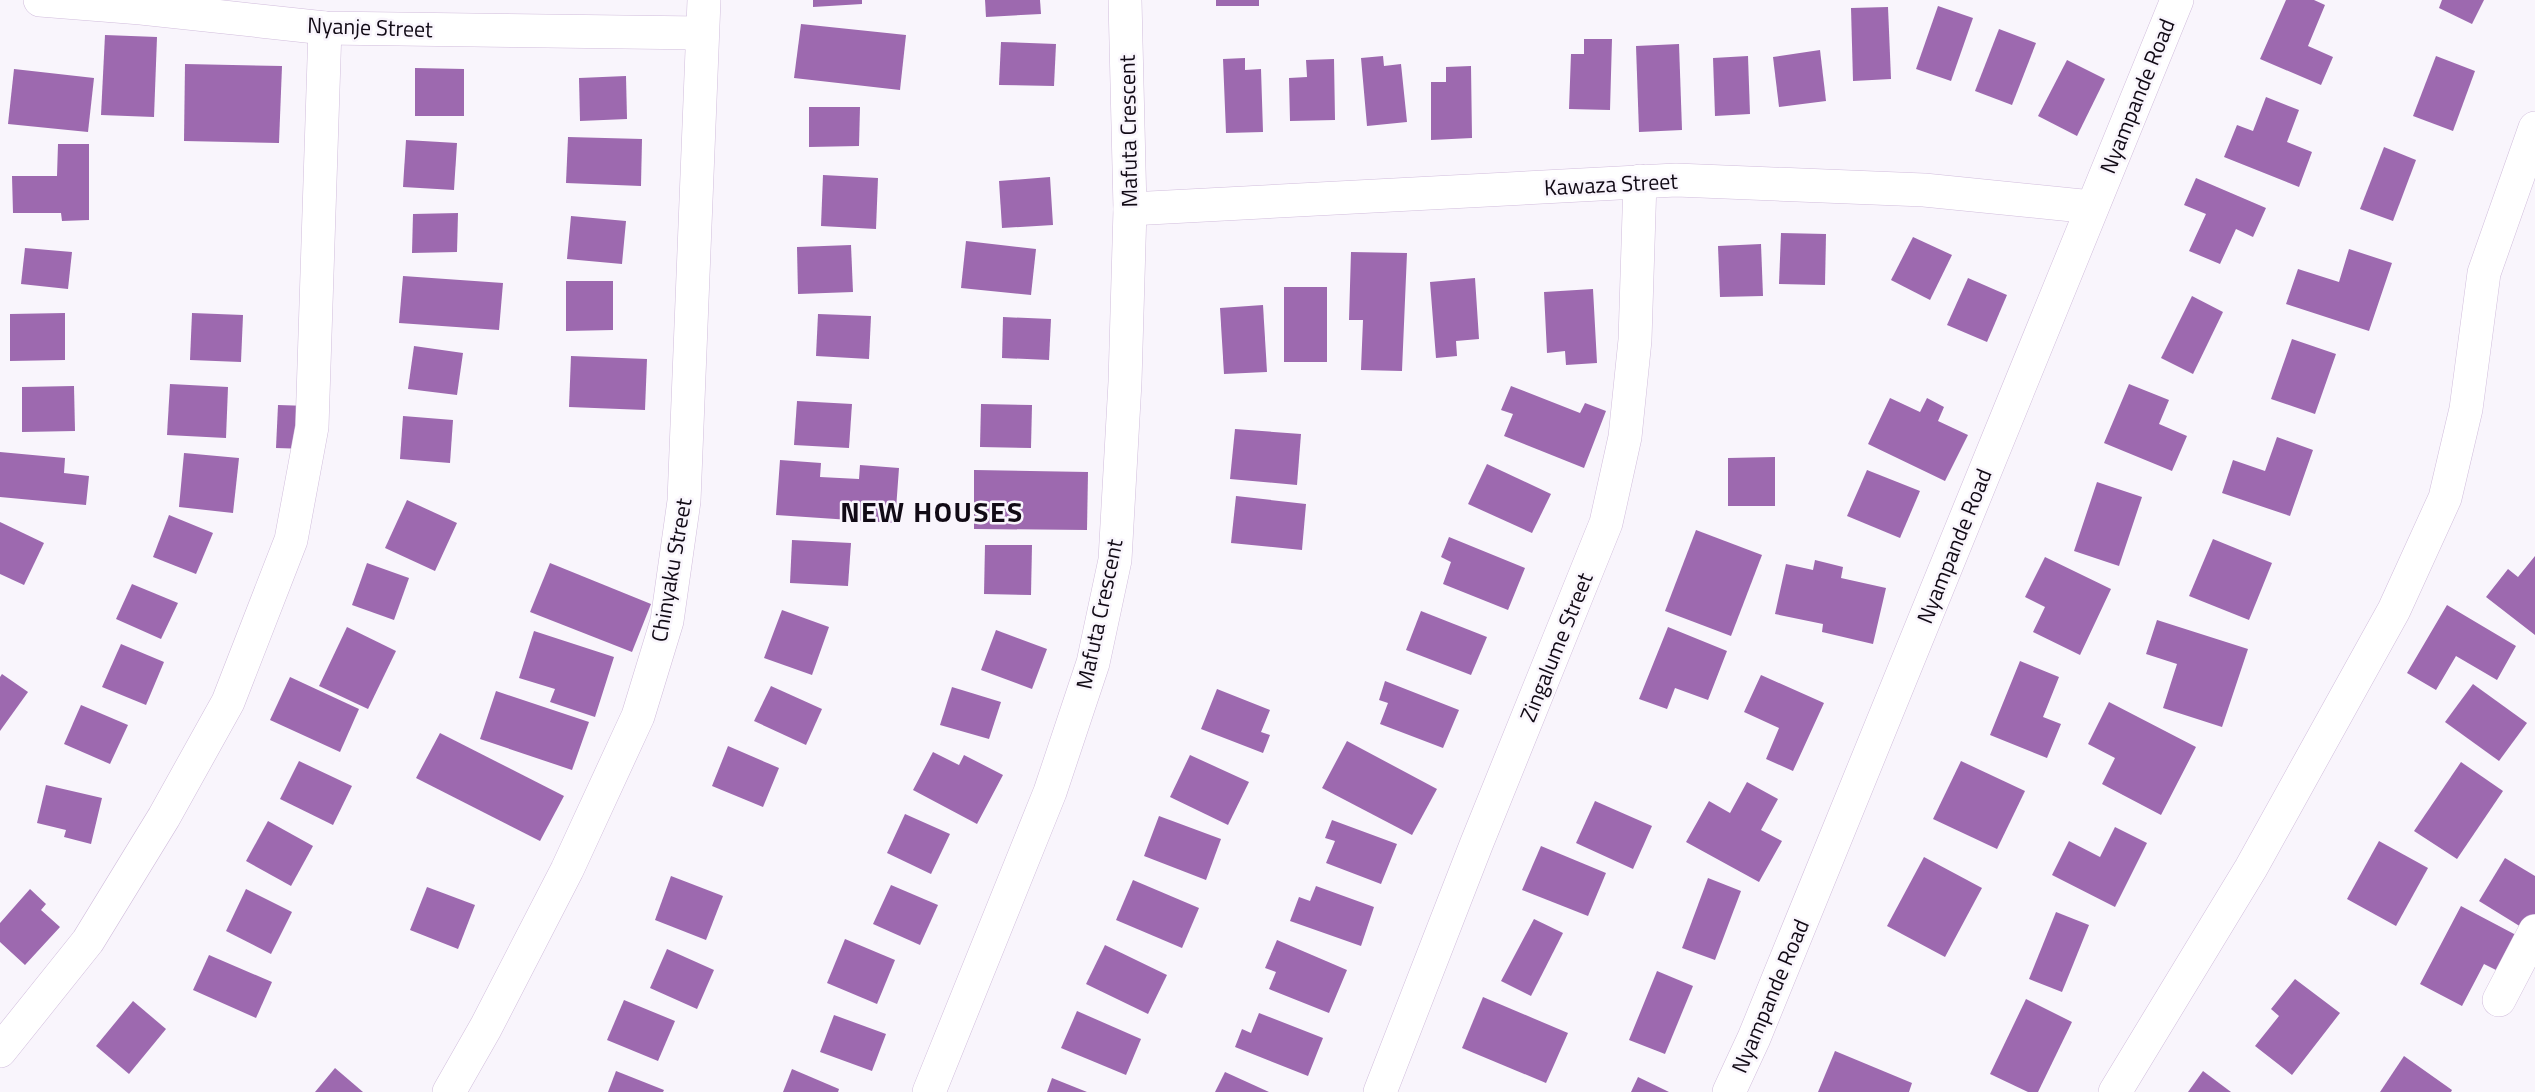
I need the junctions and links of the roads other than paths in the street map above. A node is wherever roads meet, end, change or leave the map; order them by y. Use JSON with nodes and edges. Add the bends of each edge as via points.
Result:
{"nodes":[{"id":1,"x":40,"y":0,"type":"edge"},
{"id":2,"x":704,"y":0,"type":"edge"},
{"id":3,"x":1125,"y":0,"type":"edge"},
{"id":4,"x":2177,"y":0,"type":"edge"},
{"id":5,"x":325,"y":28,"type":"junction"},
{"id":6,"x":701,"y":33,"type":"junction"},
{"id":7,"x":2535,"y":128,"type":"edge"},
{"id":8,"x":1640,"y":181,"type":"junction"},
{"id":9,"x":2092,"y":207,"type":"junction"},
{"id":10,"x":1130,"y":209,"type":"junction"},
{"id":11,"x":2535,"y":931,"type":"edge"},
{"id":12,"x":2499,"y":1000,"type":"dead end"},
{"id":13,"x":0,"y":1051,"type":"edge"},
{"id":14,"x":449,"y":1092,"type":"edge"},
{"id":15,"x":929,"y":1092,"type":"edge"},
{"id":16,"x":1380,"y":1092,"type":"edge"},
{"id":17,"x":1729,"y":1092,"type":"edge"},
{"id":18,"x":2115,"y":1092,"type":"edge"}],
"edges":[{"from":1,"to":5,"type":"street","name":"Nyanje Street"},
{"from":2,"to":6,"type":"street","name":"Chinyaku Street"},
{"from":3,"to":10,"type":"street","name":"Mafuta Crescent"},
{"from":4,"to":9,"type":"street","name":"Nyampande Road"},
{"from":5,"to":6,"type":"street","name":"Nyanje Street"},
{"from":5,"to":13,"type":"street","via":[[312,427],[291,540],[228,702],[164,817],[88,941]]},
{"from":6,"to":14,"type":"street","name":"Chinyaku Street","via":[[684,501],[667,621],[638,716],[486,1028]]},
{"from":7,"to":18,"type":"street","via":[[2484,273],[2466,410],[2445,498],[2394,610],[2251,868]]},
{"from":8,"to":9,"type":"street","name":"Kawaza Street","via":[[1924,190]]},
{"from":8,"to":10,"type":"street","name":"Kawaza Street"},
{"from":8,"to":16,"type":"street","name":"Zingalume Street","via":[[1635,340],[1626,437],[1606,523]]},
{"from":9,"to":17,"type":"street","name":"Nyampande Road"},
{"from":10,"to":15,"type":"street","name":"Mafuta Crescent","via":[[1115,560],[1093,663],[1050,792]]},
{"from":11,"to":12,"type":"street"}]}
